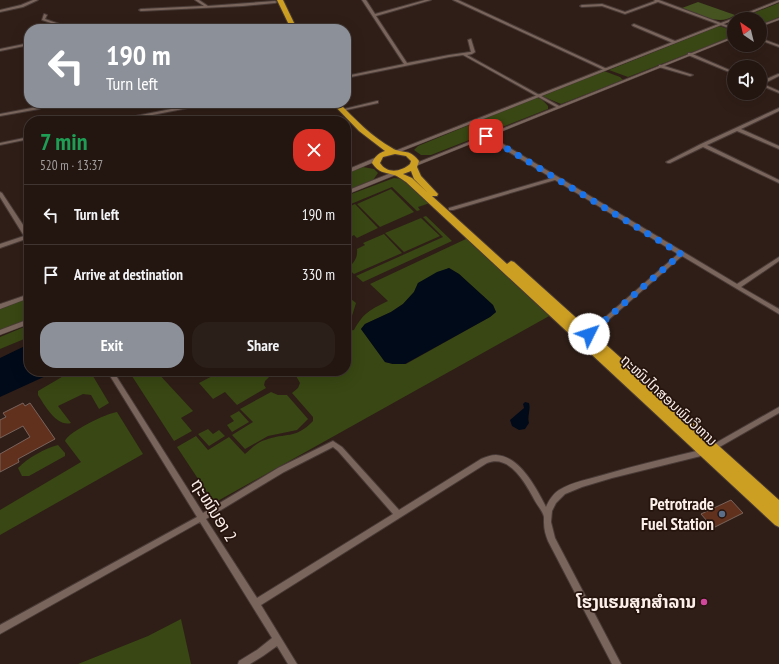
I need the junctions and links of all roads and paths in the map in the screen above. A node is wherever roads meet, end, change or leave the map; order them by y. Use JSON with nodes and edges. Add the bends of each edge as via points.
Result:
{"nodes":[{"id":1,"x":36,"y":0,"type":"edge"},
{"id":2,"x":197,"y":0,"type":"edge"},
{"id":3,"x":364,"y":0,"type":"edge"},
{"id":4,"x":429,"y":0,"type":"edge"},
{"id":5,"x":455,"y":0,"type":"edge"},
{"id":6,"x":657,"y":0,"type":"edge"},
{"id":7,"x":277,"y":1,"type":"edge"},
{"id":8,"x":779,"y":1,"type":"edge"},
{"id":9,"x":582,"y":6,"type":"dead end"},
{"id":10,"x":208,"y":7,"type":"junction"},
{"id":11,"x":141,"y":10,"type":"dead end"},
{"id":12,"x":0,"y":11,"type":"edge"},
{"id":13,"x":45,"y":14,"type":"dead end"},
{"id":14,"x":375,"y":15,"type":"junction"},
{"id":15,"x":779,"y":19,"type":"edge"},
{"id":16,"x":767,"y":23,"type":"edge"},
{"id":17,"x":58,"y":24,"type":"edge"},
{"id":18,"x":284,"y":24,"type":"edge"},
{"id":19,"x":291,"y":24,"type":"edge"},
{"id":20,"x":721,"y":24,"type":"junction"},
{"id":21,"x":634,"y":25,"type":"dead end"},
{"id":22,"x":727,"y":26,"type":"edge"},
{"id":23,"x":470,"y":40,"type":"dead end"},
{"id":24,"x":727,"y":40,"type":"edge"},
{"id":25,"x":767,"y":41,"type":"edge"},
{"id":26,"x":674,"y":42,"type":"junction"},
{"id":27,"x":24,"y":45,"type":"edge"},
{"id":28,"x":779,"y":46,"type":"edge"},
{"id":29,"x":0,"y":50,"type":"edge"},
{"id":30,"x":463,"y":54,"type":"junction"},
{"id":31,"x":689,"y":54,"type":"junction"},
{"id":32,"x":406,"y":65,"type":"junction"},
{"id":33,"x":660,"y":66,"type":"junction"},
{"id":34,"x":605,"y":69,"type":"junction"},
{"id":35,"x":727,"y":70,"type":"edge"},
{"id":36,"x":691,"y":75,"type":"dead end"},
{"id":37,"x":778,"y":75,"type":"edge"},
{"id":38,"x":351,"y":76,"type":"edge"},
{"id":39,"x":767,"y":80,"type":"edge"},
{"id":40,"x":767,"y":87,"type":"edge"},
{"id":41,"x":779,"y":92,"type":"edge"},
{"id":42,"x":537,"y":95,"type":"junction"},
{"id":43,"x":377,"y":102,"type":"dead end"},
{"id":44,"x":559,"y":107,"type":"junction"},
{"id":45,"x":38,"y":108,"type":"edge"},
{"id":46,"x":182,"y":108,"type":"edge"},
{"id":47,"x":332,"y":108,"type":"edge"},
{"id":48,"x":351,"y":108,"type":"edge"},
{"id":49,"x":351,"y":108,"type":"edge"},
{"id":50,"x":779,"y":109,"type":"edge"},
{"id":51,"x":342,"y":110,"type":"joint"},
{"id":52,"x":0,"y":115,"type":"edge"},
{"id":53,"x":141,"y":116,"type":"edge"},
{"id":54,"x":339,"y":116,"type":"edge"},
{"id":55,"x":349,"y":116,"type":"edge"},
{"id":56,"x":351,"y":118,"type":"edge"},
{"id":57,"x":351,"y":128,"type":"edge"},
{"id":58,"x":737,"y":129,"type":"junction"},
{"id":59,"x":486,"y":136,"type":"junction"},
{"id":60,"x":24,"y":139,"type":"edge"},
{"id":61,"x":0,"y":144,"type":"edge"},
{"id":62,"x":703,"y":145,"type":"junction"},
{"id":63,"x":779,"y":148,"type":"edge"},
{"id":64,"x":394,"y":152,"type":"junction"},
{"id":65,"x":376,"y":154,"type":"junction"},
{"id":66,"x":668,"y":162,"type":"dead end"},
{"id":67,"x":414,"y":166,"type":"junction"},
{"id":68,"x":351,"y":169,"type":"edge"},
{"id":69,"x":396,"y":172,"type":"junction"},
{"id":70,"x":556,"y":178,"type":"junction"},
{"id":71,"x":779,"y":182,"type":"edge"},
{"id":72,"x":351,"y":191,"type":"edge"},
{"id":73,"x":0,"y":193,"type":"edge"},
{"id":74,"x":445,"y":207,"type":"junction"},
{"id":75,"x":24,"y":232,"type":"edge"},
{"id":76,"x":24,"y":239,"type":"edge"},
{"id":77,"x":0,"y":246,"type":"edge"},
{"id":78,"x":681,"y":254,"type":"junction"},
{"id":79,"x":779,"y":259,"type":"edge"},
{"id":80,"x":737,"y":287,"type":"junction"},
{"id":81,"x":24,"y":298,"type":"edge"},
{"id":82,"x":0,"y":307,"type":"edge"},
{"id":83,"x":779,"y":312,"type":"edge"},
{"id":84,"x":24,"y":323,"type":"edge"},
{"id":85,"x":0,"y":333,"type":"edge"},
{"id":86,"x":589,"y":334,"type":"junction"},
{"id":87,"x":113,"y":376,"type":"edge"},
{"id":88,"x":779,"y":410,"type":"edge"},
{"id":89,"x":710,"y":449,"type":"junction"},
{"id":90,"x":779,"y":508,"type":"edge"},
{"id":91,"x":398,"y":515,"type":"junction"},
{"id":92,"x":547,"y":516,"type":"junction"},
{"id":93,"x":201,"y":518,"type":"junction"},
{"id":94,"x":779,"y":521,"type":"edge"},
{"id":95,"x":255,"y":604,"type":"junction"},
{"id":96,"x":0,"y":630,"type":"edge"},
{"id":97,"x":277,"y":640,"type":"junction"},
{"id":98,"x":242,"y":664,"type":"edge"},
{"id":99,"x":293,"y":664,"type":"edge"},
{"id":100,"x":617,"y":664,"type":"edge"}],
"edges":[{"from":1,"to":12,"type":"street"},
{"from":2,"to":10,"type":"street"},
{"from":3,"to":14,"type":"street"},
{"from":4,"to":14,"type":"street"},
{"from":5,"to":34,"type":"street"},
{"from":6,"to":9,"type":"street","via":[[625,13],[602,5]]},
{"from":6,"to":20,"type":"street"},
{"from":7,"to":10,"type":"street"},
{"from":7,"to":18,"type":"highway"},
{"from":7,"to":19,"type":"highway"},
{"from":8,"to":20,"type":"street"},
{"from":10,"to":11,"type":"street"},
{"from":13,"to":17,"type":"street","via":[[43,19]]},
{"from":14,"to":32,"type":"street"},
{"from":15,"to":16,"type":"street"},
{"from":20,"to":22,"type":"street"},
{"from":20,"to":26,"type":"street"},
{"from":21,"to":26,"type":"street"},
{"from":23,"to":30,"type":"street","via":[[473,52]]},
{"from":24,"to":31,"type":"street"},
{"from":25,"to":28,"type":"street"},
{"from":26,"to":34,"type":"street"},
{"from":27,"to":29,"type":"street"},
{"from":30,"to":32,"type":"street"},
{"from":30,"to":42,"type":"street"},
{"from":31,"to":33,"type":"street"},
{"from":31,"to":35,"type":"street"},
{"from":32,"to":38,"type":"street"},
{"from":33,"to":36,"type":"street"},
{"from":33,"to":44,"type":"street"},
{"from":34,"to":42,"type":"street"},
{"from":37,"to":39,"type":"street"},
{"from":40,"to":41,"type":"street"},
{"from":42,"to":44,"type":"street"},
{"from":42,"to":64,"type":"street"},
{"from":43,"to":49,"type":"street"},
{"from":44,"to":59,"type":"street"},
{"from":45,"to":52,"type":"street"},
{"from":46,"to":53,"type":"street"},
{"from":47,"to":54,"type":"highway"},
{"from":48,"to":51,"type":"street"},
{"from":50,"to":58,"type":"street"},
{"from":51,"to":55,"type":"highway"},
{"from":56,"to":64,"type":"highway","via":[[381,145]]},
{"from":57,"to":65,"type":"highway"},
{"from":58,"to":62,"type":"street"},
{"from":58,"to":63,"type":"street"},
{"from":59,"to":67,"type":"street"},
{"from":59,"to":70,"type":"street"},
{"from":60,"to":61,"type":"street"},
{"from":62,"to":66,"type":"street"},
{"from":62,"to":71,"type":"street"},
{"from":64,"to":65,"type":"highway"},
{"from":64,"to":67,"type":"highway","name":"ຖະໜົນໄກສອນພົມວິຫານ","via":[[411,156],[415,161]]},
{"from":65,"to":68,"type":"street"},
{"from":65,"to":69,"type":"highway","name":"ຖະໜົນໄກສອນພົມວິຫານ","via":[[376,163],[380,168]]},
{"from":67,"to":69,"type":"highway","via":[[406,171]]},
{"from":67,"to":74,"type":"highway","name":"ຖະໜົນໄກສອນພົມວິຫານ","via":[[417,177]]},
{"from":69,"to":72,"type":"street"},
{"from":69,"to":74,"type":"highway","name":"ຖະໜົນໄກສອນພົມວິຫານ"},
{"from":70,"to":74,"type":"street"},
{"from":70,"to":78,"type":"street"},
{"from":73,"to":75,"type":"street"},
{"from":74,"to":86,"type":"highway","name":"ຖະໜົນໄກສອນພົມວິຫານ"},
{"from":74,"to":89,"type":"highway","name":"ຖະໜົນໄກສອນພົມວິຫານ"},
{"from":76,"to":77,"type":"street"},
{"from":78,"to":80,"type":"street"},
{"from":78,"to":86,"type":"street"},
{"from":79,"to":80,"type":"street"},
{"from":80,"to":83,"type":"street"},
{"from":81,"to":82,"type":"street"},
{"from":84,"to":85,"type":"street"},
{"from":86,"to":89,"type":"highway","name":"ຖະໜົນໄກສອນພົມວິຫານ"},
{"from":87,"to":93,"type":"street","name":"ຖະໜົນອາ 2"},
{"from":88,"to":89,"type":"street"},
{"from":89,"to":90,"type":"highway","name":"ຖະໜົນໄກສອນພົມວິຫານ"},
{"from":89,"to":92,"type":"street","via":[[566,490],[554,499]]},
{"from":89,"to":94,"type":"highway","name":"ຖະໜົນໄກສອນພົມວິຫານ"},
{"from":91,"to":92,"type":"street","via":[[484,461],[493,458],[504,459],[516,469],[536,492]]},
{"from":91,"to":93,"type":"street","via":[[333,444],[281,470]]},
{"from":91,"to":95,"type":"street"},
{"from":92,"to":100,"type":"street","via":[[551,539]]},
{"from":93,"to":95,"type":"street","name":"ຖະໜົນອາ 2"},
{"from":93,"to":96,"type":"street"},
{"from":95,"to":97,"type":"street","name":"ຖະໜົນອາ 2"},
{"from":97,"to":98,"type":"street"},
{"from":97,"to":99,"type":"street","name":"ຖະໜົນອາ 2"}]}
